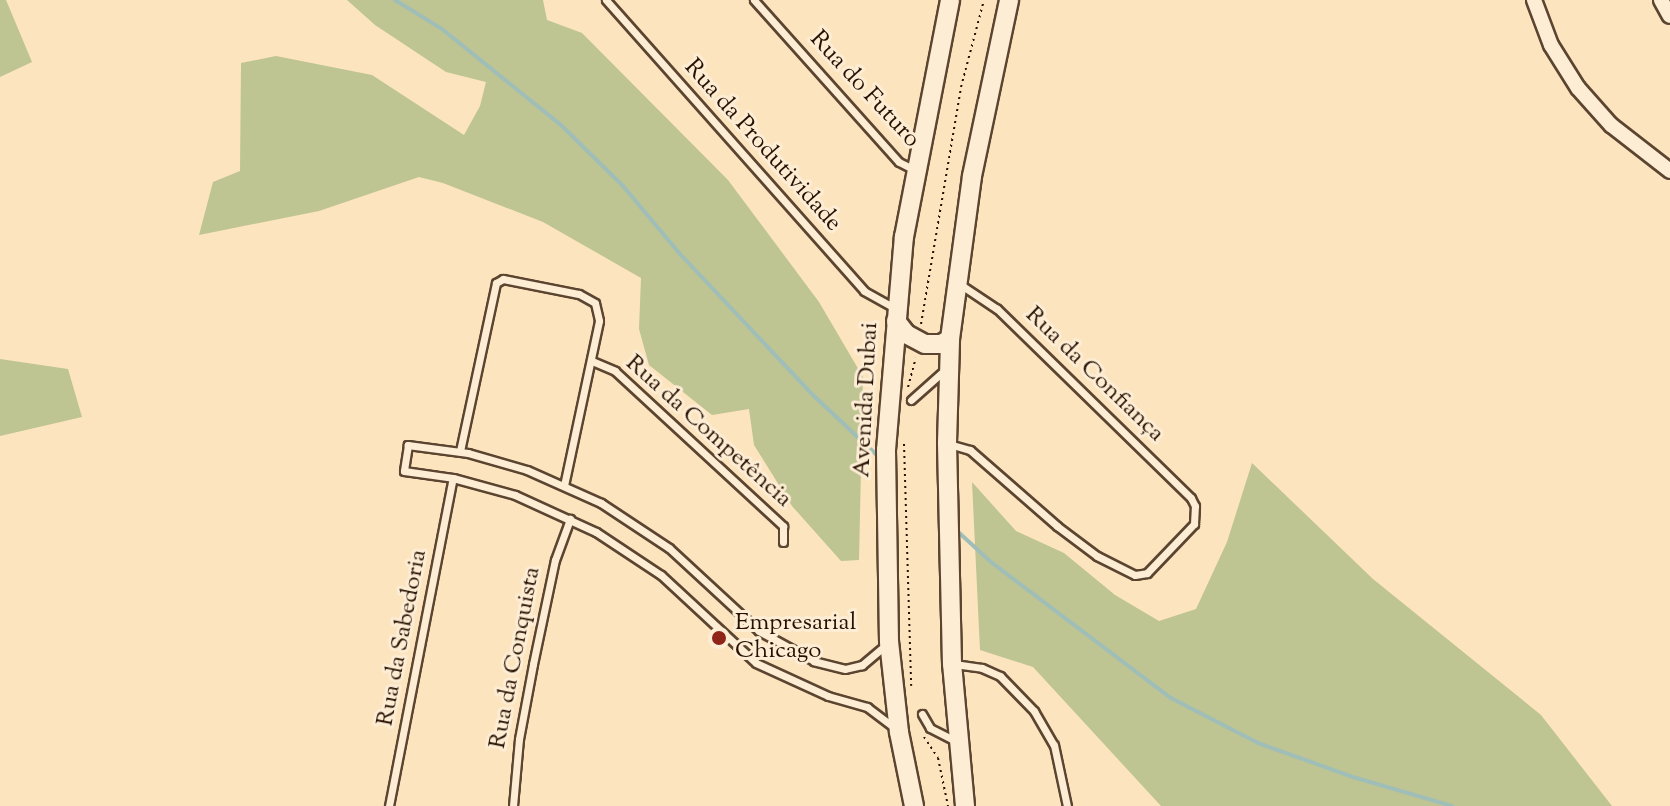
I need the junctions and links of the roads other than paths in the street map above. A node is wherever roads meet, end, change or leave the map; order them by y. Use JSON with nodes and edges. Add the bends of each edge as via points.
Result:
{"nodes":[{"id":1,"x":606,"y":0,"type":"edge"},
{"id":2,"x":754,"y":0,"type":"edge"},
{"id":3,"x":950,"y":0,"type":"edge"},
{"id":4,"x":1009,"y":0,"type":"edge"},
{"id":5,"x":1534,"y":0,"type":"edge"},
{"id":6,"x":1661,"y":0,"type":"edge"},
{"id":7,"x":1670,"y":16,"type":"edge"},
{"id":8,"x":915,"y":170,"type":"junction"},
{"id":9,"x":1670,"y":171,"type":"edge"},
{"id":10,"x":956,"y":282,"type":"junction"},
{"id":11,"x":896,"y":315,"type":"junction"},
{"id":12,"x":950,"y":339,"type":"junction"},
{"id":13,"x":592,"y":361,"type":"junction"},
{"id":14,"x":949,"y":366,"type":"junction"},
{"id":15,"x":908,"y":398,"type":"road end"},
{"id":16,"x":947,"y":443,"type":"junction"},
{"id":17,"x":460,"y":451,"type":"junction"},
{"id":18,"x":453,"y":478,"type":"junction"},
{"id":19,"x":564,"y":485,"type":"junction"},
{"id":20,"x":570,"y":519,"type":"junction"},
{"id":21,"x":783,"y":542,"type":"dead end"},
{"id":22,"x":889,"y":642,"type":"junction"},
{"id":23,"x":952,"y":664,"type":"junction"},
{"id":24,"x":922,"y":714,"type":"dead end"},
{"id":25,"x":908,"y":730,"type":"junction"},
{"id":26,"x":959,"y":743,"type":"junction"},
{"id":27,"x":389,"y":806,"type":"edge"},
{"id":28,"x":513,"y":806,"type":"edge"},
{"id":29,"x":914,"y":806,"type":"edge"},
{"id":30,"x":965,"y":806,"type":"edge"},
{"id":31,"x":1067,"y":806,"type":"edge"}],
"edges":[{"from":1,"to":11,"type":"lane","name":"Rua da Produtividade","via":[[864,291]]},
{"from":2,"to":8,"type":"lane","name":"Rua do Futuro","via":[[899,162]]},
{"from":3,"to":8,"type":"street","name":"Avenida Dubai"},
{"from":4,"to":10,"type":"street"},
{"from":5,"to":9,"type":"street","via":[[1551,45],[1578,88],[1611,125]]},
{"from":6,"to":7,"type":"street"},
{"from":8,"to":11,"type":"street","name":"Avenida Dubai"},
{"from":10,"to":12,"type":"street"},
{"from":10,"to":16,"type":"lane","name":"Rua da Confiança","via":[[997,309],[1195,506],[1194,524],[1147,573],[1135,575],[1097,556],[970,450]]},
{"from":11,"to":12,"type":"street","via":[[906,334],[920,341],[941,344]]},
{"from":11,"to":22,"type":"street","name":"Avenida Dubai","via":[[886,450]]},
{"from":12,"to":14,"type":"street"},
{"from":13,"to":17,"type":"lane","via":[[599,321],[595,303],[579,294],[503,279],[496,283]]},
{"from":13,"to":19,"type":"lane"},
{"from":13,"to":21,"type":"lane","name":"Rua da Competência","via":[[615,371],[783,526]]},
{"from":14,"to":15,"type":"lane"},
{"from":14,"to":16,"type":"street"},
{"from":16,"to":23,"type":"street"},
{"from":17,"to":18,"type":"lane","via":[[408,445],[404,471]]},
{"from":17,"to":19,"type":"lane"},
{"from":18,"to":20,"type":"lane","via":[[515,495]]},
{"from":18,"to":27,"type":"lane","name":"Rua da Sabedoria"},
{"from":19,"to":22,"type":"lane","via":[[622,515],[669,548],[759,631],[791,650],[845,669],[862,665]]},
{"from":20,"to":25,"type":"lane","via":[[661,575],[756,663],[828,696],[867,707]]},
{"from":20,"to":28,"type":"lane","name":"Rua da Conquista","via":[[555,560],[533,664]]},
{"from":22,"to":25,"type":"street","name":"Avenida Dubai"},
{"from":23,"to":26,"type":"street"},
{"from":23,"to":31,"type":"lane","via":[[1000,676],[1034,711],[1054,745]]},
{"from":24,"to":26,"type":"lane","via":[[930,728]]},
{"from":25,"to":29,"type":"street","name":"Avenida Dubai"},
{"from":26,"to":30,"type":"street"}]}
